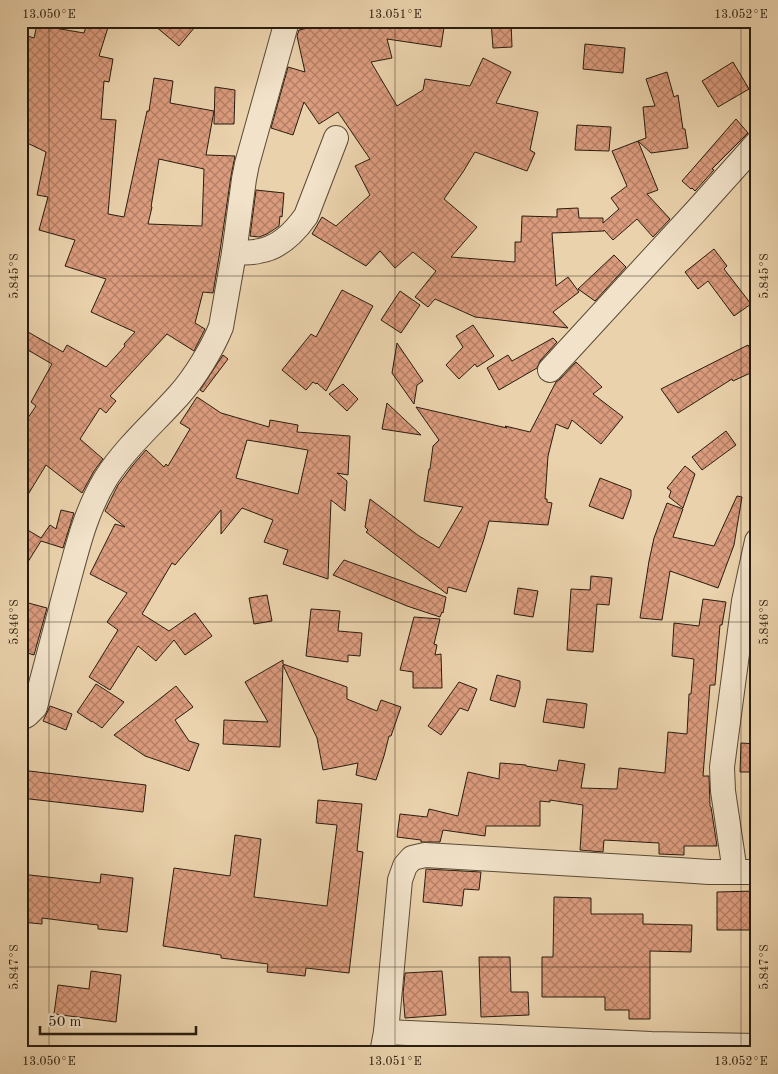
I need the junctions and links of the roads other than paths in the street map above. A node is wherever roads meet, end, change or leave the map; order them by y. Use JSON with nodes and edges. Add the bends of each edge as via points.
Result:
{"nodes":[{"id":1,"x":287,"y":21,"type":"edge"},
{"id":2,"x":336,"y":138,"type":"dead end"},
{"id":3,"x":757,"y":143,"type":"edge"},
{"id":4,"x":234,"y":253,"type":"junction"},
{"id":5,"x":550,"y":370,"type":"dead end"},
{"id":6,"x":757,"y":541,"type":"edge"},
{"id":7,"x":21,"y":718,"type":"edge"},
{"id":8,"x":746,"y":872,"type":"edge"},
{"id":9,"x":384,"y":1042,"type":"edge"},
{"id":10,"x":757,"y":1046,"type":"edge"}],
"edges":[{"from":1,"to":4,"type":"street","via":[[247,164]]},
{"from":2,"to":4,"type":"street","via":[[301,224],[280,244],[258,252]]},
{"from":3,"to":5,"type":"street"},
{"from":4,"to":7,"type":"street","via":[[217,337],[180,394],[122,456],[86,518],[35,707]]},
{"from":6,"to":8,"type":"street","via":[[744,601],[722,767],[723,791]]},
{"from":8,"to":9,"type":"street","via":[[425,855],[412,858],[400,880]]},
{"from":9,"to":10,"type":"street"}]}
